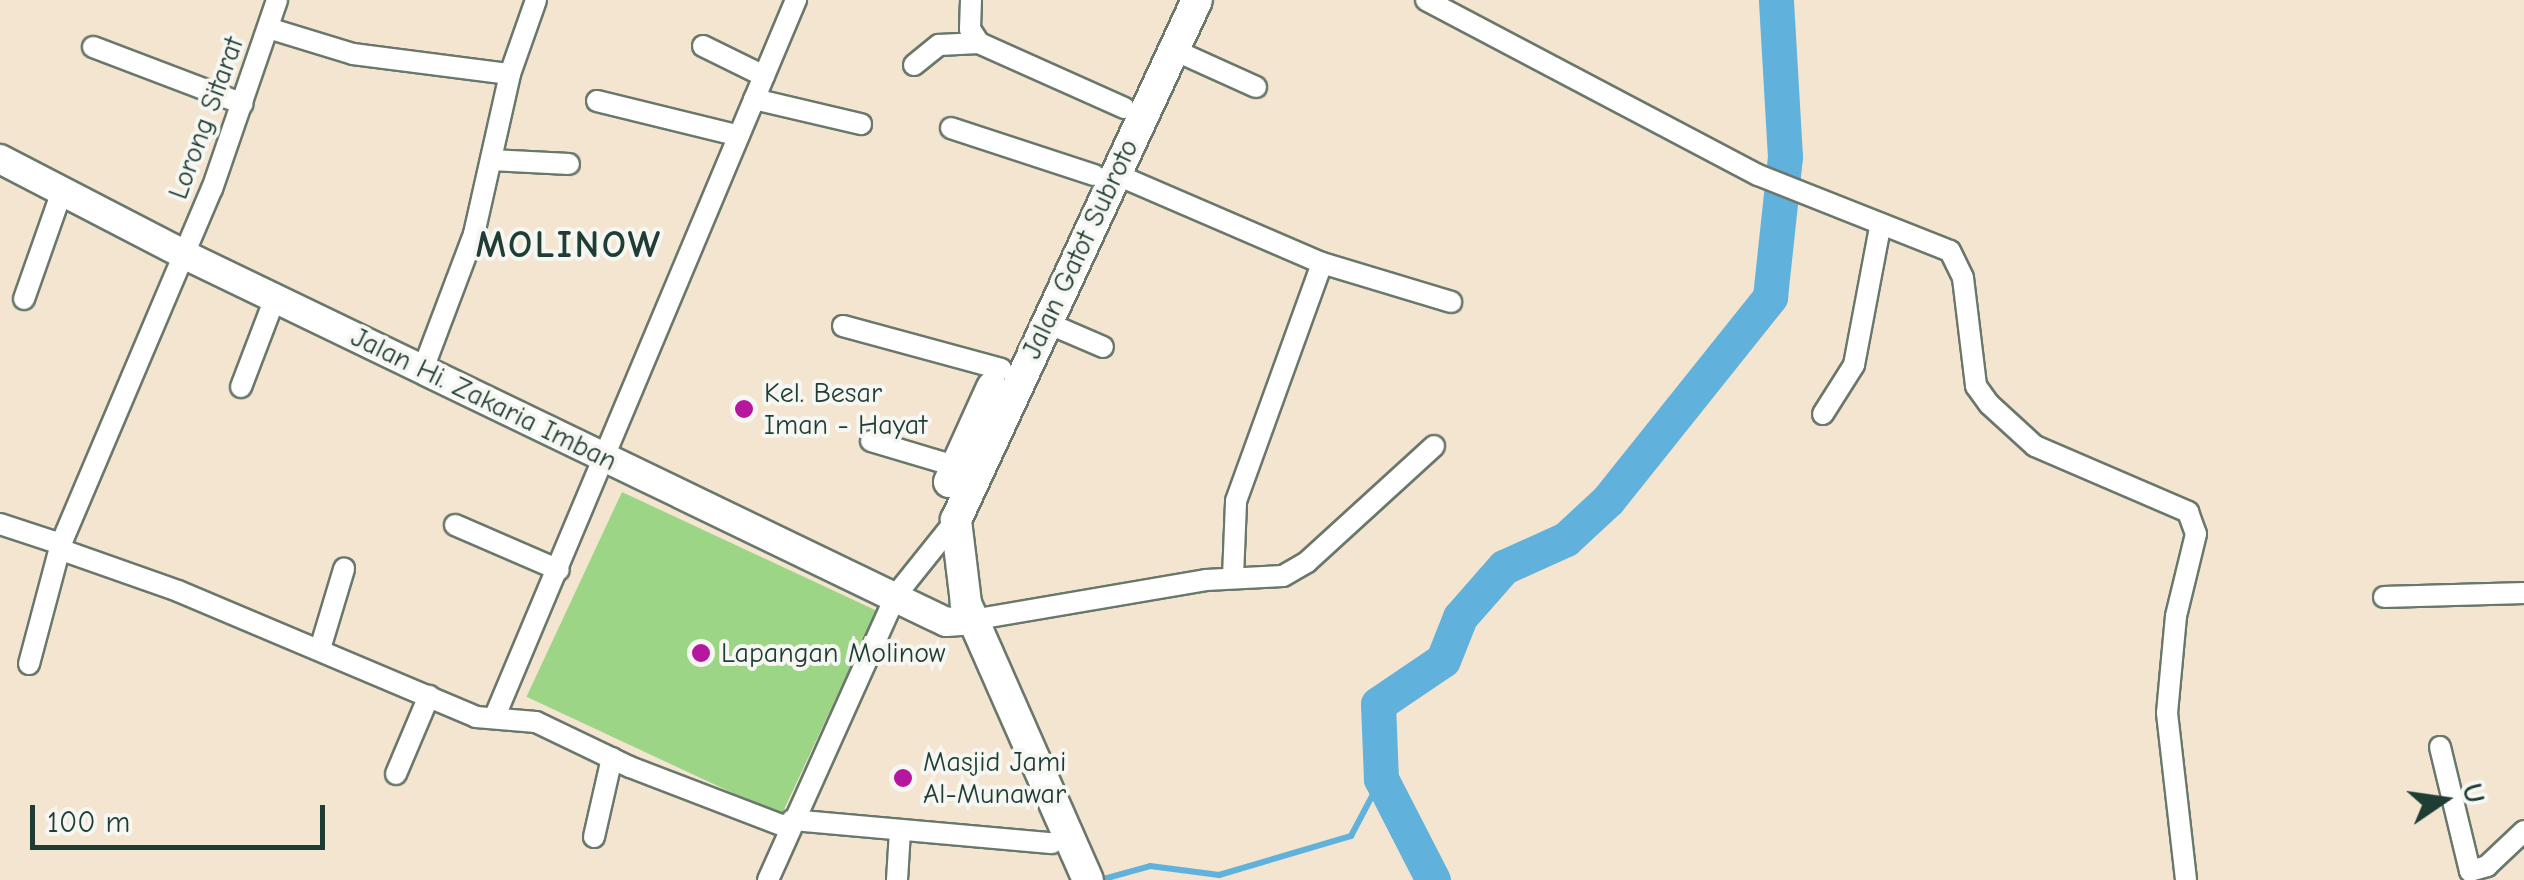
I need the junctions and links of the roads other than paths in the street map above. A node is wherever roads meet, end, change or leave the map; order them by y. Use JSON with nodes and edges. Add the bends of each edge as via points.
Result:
{"nodes":[{"id":1,"x":278,"y":0,"type":"edge"},
{"id":2,"x":536,"y":0,"type":"edge"},
{"id":3,"x":796,"y":0,"type":"edge"},
{"id":4,"x":972,"y":0,"type":"edge"},
{"id":5,"x":1175,"y":0,"type":"edge"},
{"id":6,"x":1198,"y":0,"type":"edge"},
{"id":7,"x":1426,"y":0,"type":"edge"},
{"id":8,"x":268,"y":28,"type":"junction"},
{"id":9,"x":979,"y":43,"type":"junction"},
{"id":10,"x":703,"y":46,"type":"dead end"},
{"id":11,"x":93,"y":47,"type":"dead end"},
{"id":12,"x":1174,"y":50,"type":"junction"},
{"id":13,"x":914,"y":65,"type":"dead end"},
{"id":14,"x":510,"y":74,"type":"junction"},
{"id":15,"x":764,"y":76,"type":"junction"},
{"id":16,"x":1256,"y":87,"type":"dead end"},
{"id":17,"x":754,"y":99,"type":"junction"},
{"id":18,"x":597,"y":102,"type":"dead end"},
{"id":19,"x":243,"y":104,"type":"junction"},
{"id":20,"x":1124,"y":108,"type":"junction"},
{"id":21,"x":862,"y":124,"type":"dead end"},
{"id":22,"x":951,"y":128,"type":"dead end"},
{"id":23,"x":739,"y":136,"type":"junction"},
{"id":24,"x":0,"y":159,"type":"edge"},
{"id":25,"x":491,"y":160,"type":"junction"},
{"id":26,"x":569,"y":164,"type":"dead end"},
{"id":27,"x":1104,"y":174,"type":"junction"},
{"id":28,"x":62,"y":191,"type":"junction"},
{"id":29,"x":1880,"y":228,"type":"junction"},
{"id":30,"x":182,"y":254,"type":"junction"},
{"id":31,"x":1322,"y":263,"type":"junction"},
{"id":32,"x":274,"y":298,"type":"junction"},
{"id":33,"x":24,"y":299,"type":"dead end"},
{"id":34,"x":1451,"y":302,"type":"dead end"},
{"id":35,"x":1045,"y":322,"type":"junction"},
{"id":36,"x":843,"y":326,"type":"dead end"},
{"id":37,"x":1103,"y":347,"type":"dead end"},
{"id":38,"x":424,"y":369,"type":"junction"},
{"id":39,"x":240,"y":387,"type":"dead end"},
{"id":40,"x":998,"y":390,"type":"junction"},
{"id":41,"x":1824,"y":414,"type":"dead end"},
{"id":42,"x":871,"y":441,"type":"dead end"},
{"id":43,"x":1434,"y":446,"type":"dead end"},
{"id":44,"x":607,"y":460,"type":"junction"},
{"id":45,"x":952,"y":503,"type":"junction"},
{"id":46,"x":0,"y":524,"type":"edge"},
{"id":47,"x":456,"y":525,"type":"dead end"},
{"id":48,"x":60,"y":546,"type":"junction"},
{"id":49,"x":344,"y":569,"type":"dead end"},
{"id":50,"x":559,"y":570,"type":"junction"},
{"id":51,"x":1233,"y":577,"type":"junction"},
{"id":52,"x":2524,"y":592,"type":"edge"},
{"id":53,"x":896,"y":594,"type":"junction"},
{"id":54,"x":2384,"y":597,"type":"dead end"},
{"id":55,"x":965,"y":622,"type":"junction"},
{"id":56,"x":320,"y":649,"type":"junction"},
{"id":57,"x":28,"y":664,"type":"dead end"},
{"id":58,"x":429,"y":696,"type":"junction"},
{"id":59,"x":496,"y":716,"type":"junction"},
{"id":60,"x":2440,"y":747,"type":"dead end"},
{"id":61,"x":612,"y":758,"type":"junction"},
{"id":62,"x":396,"y":774,"type":"dead end"},
{"id":63,"x":790,"y":824,"type":"junction"},
{"id":64,"x":900,"y":831,"type":"junction"},
{"id":65,"x":2524,"y":831,"type":"edge"},
{"id":66,"x":594,"y":837,"type":"dead end"},
{"id":67,"x":1052,"y":842,"type":"junction"},
{"id":68,"x":1076,"y":876,"type":"edge"},
{"id":69,"x":768,"y":880,"type":"edge"},
{"id":70,"x":897,"y":880,"type":"edge"},
{"id":71,"x":2186,"y":880,"type":"edge"}],
"edges":[{"from":1,"to":8,"type":"street","name":"Lorong Sitarat"},
{"from":2,"to":14,"type":"street"},
{"from":3,"to":15,"type":"street"},
{"from":4,"to":9,"type":"street","via":[[970,29]]},
{"from":5,"to":20,"type":"highway","name":"Jalan Gatot Subroto"},
{"from":6,"to":12,"type":"highway","name":"Jalan Gatot Subroto"},
{"from":7,"to":29,"type":"street","via":[[1758,175]]},
{"from":8,"to":14,"type":"street","via":[[353,54]]},
{"from":8,"to":19,"type":"street","name":"Lorong Sitarat"},
{"from":9,"to":13,"type":"street","via":[[939,45]]},
{"from":9,"to":20,"type":"street"},
{"from":10,"to":15,"type":"street"},
{"from":11,"to":19,"type":"street"},
{"from":12,"to":16,"type":"street"},
{"from":12,"to":27,"type":"highway","name":"Jalan Gatot Subroto"},
{"from":14,"to":25,"type":"street"},
{"from":15,"to":17,"type":"street"},
{"from":17,"to":21,"type":"street"},
{"from":17,"to":23,"type":"street"},
{"from":18,"to":23,"type":"street"},
{"from":19,"to":30,"type":"street","name":"Lorong Sitarat"},
{"from":20,"to":27,"type":"highway","name":"Jalan Gatot Subroto"},
{"from":22,"to":27,"type":"street"},
{"from":23,"to":44,"type":"street"},
{"from":24,"to":28,"type":"main road","name":"Jalan Hi. Zakaria Imban"},
{"from":25,"to":26,"type":"street"},
{"from":25,"to":38,"type":"street","via":[[474,234]]},
{"from":27,"to":31,"type":"street"},
{"from":27,"to":35,"type":"highway","name":"Jalan Gatot Subroto"},
{"from":27,"to":40,"type":"highway","name":"Jalan Gatot Subroto"},
{"from":28,"to":30,"type":"main road","name":"Jalan Hi. Zakaria Imban"},
{"from":28,"to":33,"type":"street"},
{"from":29,"to":41,"type":"street","via":[[1854,366]]},
{"from":29,"to":71,"type":"street","via":[[1926,240],[1960,263],[1976,386],[2010,426],[2035,446],[2176,503],[2195,522],[2176,616],[2167,713]]},
{"from":30,"to":32,"type":"main road","name":"Jalan Hi. Zakaria Imban"},
{"from":30,"to":48,"type":"street","name":"Lorong Sitarat"},
{"from":31,"to":34,"type":"street"},
{"from":31,"to":51,"type":"street","via":[[1236,500]]},
{"from":32,"to":38,"type":"main road","name":"Jalan Hi. Zakaria Imban"},
{"from":32,"to":39,"type":"street"},
{"from":35,"to":37,"type":"street"},
{"from":35,"to":40,"type":"highway","name":"Jalan Gatot Subroto"},
{"from":36,"to":40,"type":"street"},
{"from":38,"to":44,"type":"main road","name":"Jalan Hi. Zakaria Imban"},
{"from":40,"to":45,"type":"highway","name":"Jalan Gatot Subroto"},
{"from":42,"to":45,"type":"street"},
{"from":43,"to":51,"type":"street","via":[[1298,568]]},
{"from":44,"to":50,"type":"street"},
{"from":44,"to":53,"type":"main road","name":"Jalan Hi. Zakaria Imban"},
{"from":45,"to":53,"type":"street"},
{"from":45,"to":55,"type":"highway"},
{"from":46,"to":48,"type":"street"},
{"from":47,"to":50,"type":"street"},
{"from":48,"to":56,"type":"street"},
{"from":48,"to":57,"type":"street","name":"Lorong Sitarat"},
{"from":49,"to":56,"type":"street"},
{"from":50,"to":59,"type":"street"},
{"from":51,"to":55,"type":"street"},
{"from":52,"to":54,"type":"street"},
{"from":53,"to":55,"type":"main road","name":"Jalan Hi. Zakaria Imban"},
{"from":53,"to":63,"type":"street"},
{"from":55,"to":67,"type":"highway"},
{"from":55,"to":68,"type":"highway"},
{"from":56,"to":58,"type":"street"},
{"from":58,"to":59,"type":"street","via":[[476,717]]},
{"from":58,"to":62,"type":"street"},
{"from":59,"to":61,"type":"street","via":[[536,722]]},
{"from":60,"to":65,"type":"street","via":[[2470,871],[2487,866]]},
{"from":61,"to":63,"type":"street"},
{"from":61,"to":66,"type":"street"},
{"from":63,"to":64,"type":"street"},
{"from":63,"to":69,"type":"street"},
{"from":64,"to":67,"type":"street"},
{"from":64,"to":70,"type":"street"},
{"from":67,"to":68,"type":"highway"}]}
